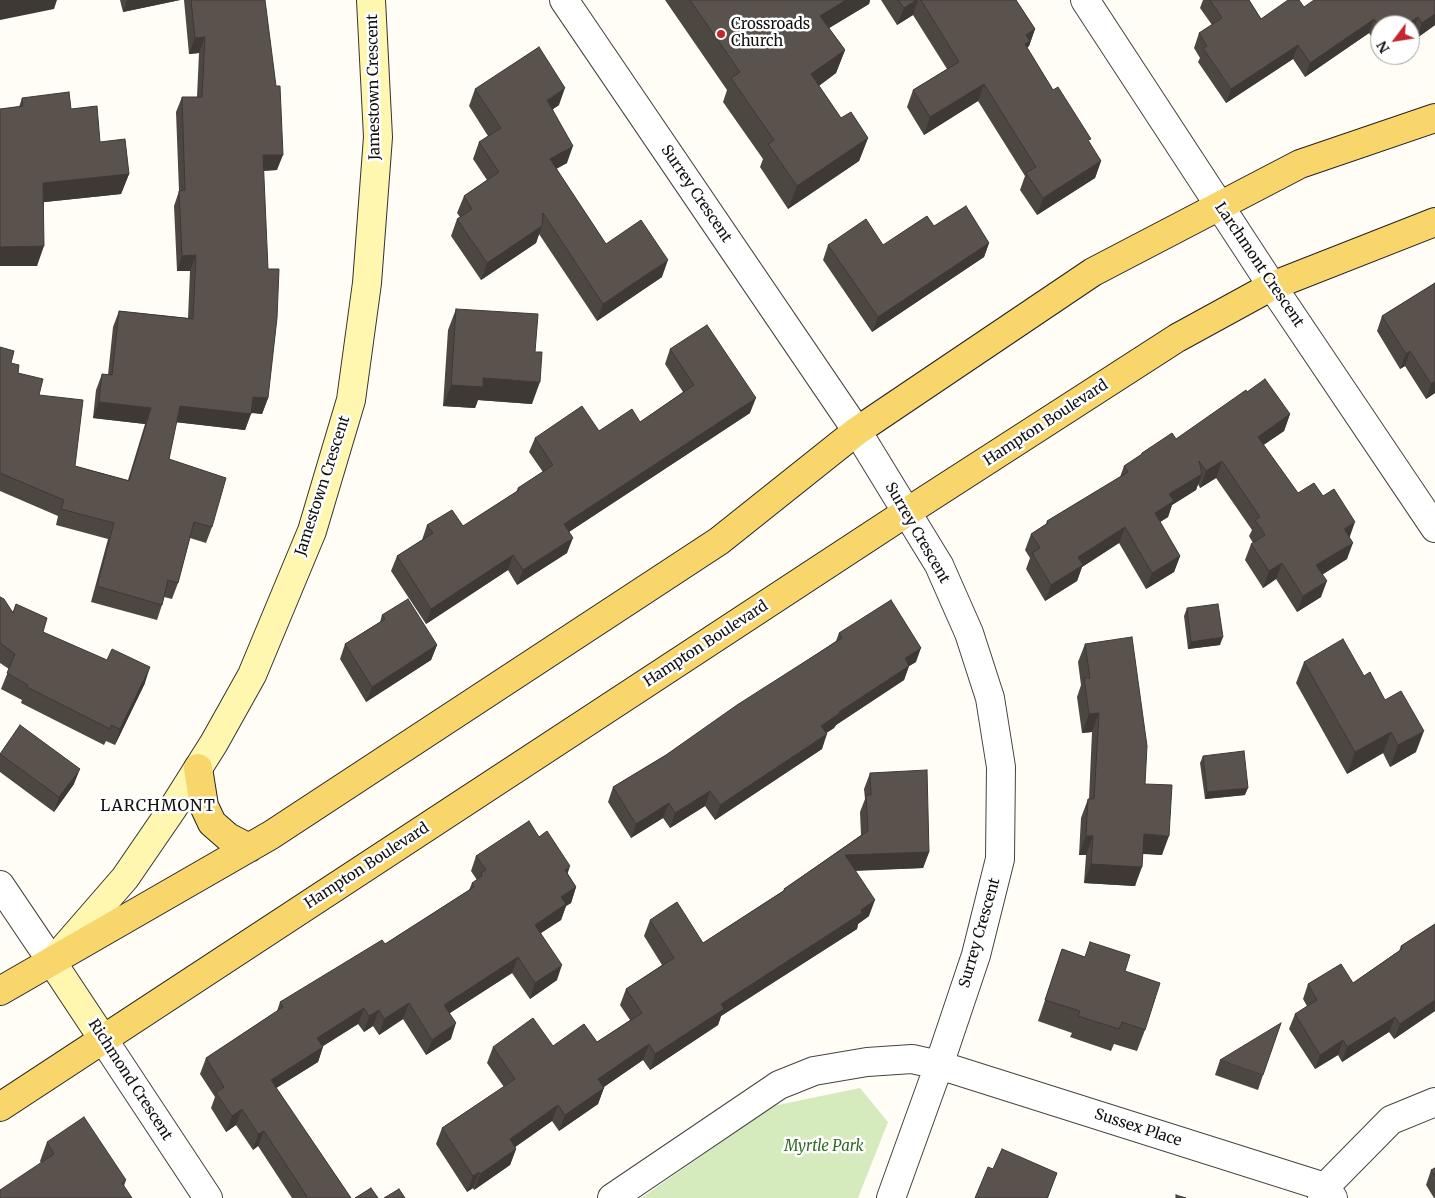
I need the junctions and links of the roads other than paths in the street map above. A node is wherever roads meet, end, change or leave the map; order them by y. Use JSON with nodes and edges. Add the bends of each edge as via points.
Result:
{"nodes":[{"id":1,"x":371,"y":0,"type":"edge"},
{"id":2,"x":564,"y":0,"type":"edge"},
{"id":3,"x":1085,"y":0,"type":"edge"},
{"id":4,"x":1435,"y":118,"type":"edge"},
{"id":5,"x":1219,"y":205,"type":"junction"},
{"id":6,"x":1435,"y":222,"type":"edge"},
{"id":7,"x":1272,"y":286,"type":"junction"},
{"id":8,"x":857,"y":431,"type":"junction"},
{"id":9,"x":907,"y":512,"type":"junction"},
{"id":10,"x":1435,"y":528,"type":"edge"},
{"id":11,"x":198,"y":768,"type":"junction"},
{"id":12,"x":249,"y":848,"type":"junction"},
{"id":13,"x":0,"y":885,"type":"edge"},
{"id":14,"x":52,"y":962,"type":"junction"},
{"id":15,"x":0,"y":991,"type":"edge"},
{"id":16,"x":103,"y":1039,"type":"junction"},
{"id":17,"x":939,"y":1065,"type":"junction"},
{"id":18,"x":1435,"y":1102,"type":"edge"},
{"id":19,"x":0,"y":1107,"type":"edge"},
{"id":20,"x":1327,"y":1194,"type":"edge"},
{"id":21,"x":208,"y":1198,"type":"edge"},
{"id":22,"x":612,"y":1198,"type":"edge"},
{"id":23,"x":891,"y":1198,"type":"edge"}],
"edges":[{"from":1,"to":11,"type":"main road","name":"Jamestown Crescent","via":[[378,137],[367,282],[351,400],[312,531],[252,675]]},
{"from":2,"to":8,"type":"street","name":"Surrey Crescent"},
{"from":3,"to":5,"type":"street","name":"Larchmont Crescent"},
{"from":4,"to":5,"type":"main road","via":[[1300,164]]},
{"from":5,"to":7,"type":"street","name":"Larchmont Crescent"},
{"from":5,"to":8,"type":"main road","via":[[1093,272]]},
{"from":6,"to":7,"type":"main road","name":"Hampton Boulevard"},
{"from":7,"to":9,"type":"main road","name":"Hampton Boulevard","via":[[1177,338]]},
{"from":7,"to":10,"type":"street","name":"Larchmont Crescent"},
{"from":8,"to":9,"type":"street","name":"Surrey Crescent"},
{"from":8,"to":12,"type":"main road","via":[[719,541]]},
{"from":9,"to":16,"type":"main road","name":"Hampton Boulevard"},
{"from":9,"to":17,"type":"street","name":"Surrey Crescent","via":[[939,565],[969,633],[990,698],[1001,766],[1000,859],[976,954]]},
{"from":11,"to":12,"type":"main road","via":[[204,806],[212,824]]},
{"from":11,"to":14,"type":"main road","name":"Jamestown Crescent","via":[[124,878]]},
{"from":12,"to":14,"type":"main road"},
{"from":13,"to":14,"type":"street"},
{"from":14,"to":15,"type":"main road"},
{"from":14,"to":16,"type":"main road","name":"Richmond Crescent"},
{"from":16,"to":19,"type":"main road","name":"Hampton Boulevard"},
{"from":16,"to":21,"type":"street","name":"Richmond Crescent"},
{"from":17,"to":20,"type":"street","name":"Sussex Place"},
{"from":17,"to":22,"type":"street","via":[[912,1059],[867,1062],[814,1071],[779,1085]]},
{"from":17,"to":23,"type":"street","name":"Surrey Crescent"},
{"from":18,"to":20,"type":"street","via":[[1391,1120]]}]}
